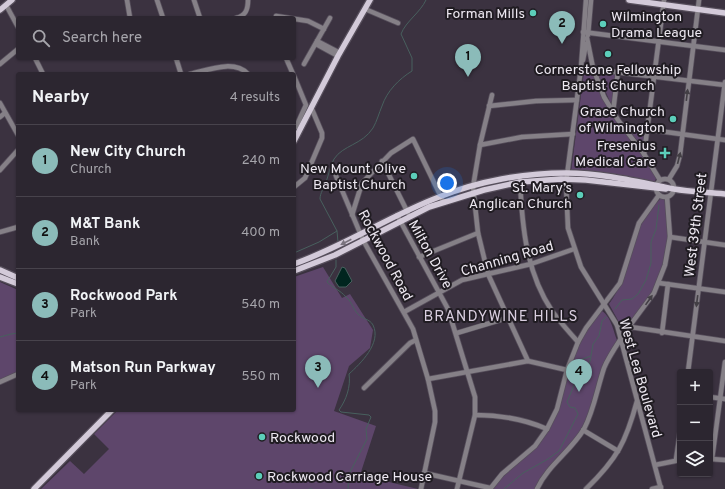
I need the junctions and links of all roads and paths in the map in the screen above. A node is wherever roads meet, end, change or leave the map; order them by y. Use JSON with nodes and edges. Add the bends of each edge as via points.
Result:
{"nodes":[{"id":1,"x":12,"y":0,"type":"edge"},
{"id":2,"x":127,"y":0,"type":"edge"},
{"id":3,"x":157,"y":0,"type":"edge"},
{"id":4,"x":194,"y":0,"type":"edge"},
{"id":5,"x":248,"y":0,"type":"edge"},
{"id":6,"x":370,"y":0,"type":"edge"},
{"id":7,"x":586,"y":0,"type":"edge"},
{"id":8,"x":591,"y":0,"type":"edge"},
{"id":9,"x":629,"y":0,"type":"edge"},
{"id":10,"x":699,"y":0,"type":"edge"},
{"id":11,"x":664,"y":2,"type":"edge"},
{"id":12,"x":6,"y":5,"type":"junction"},
{"id":13,"x":365,"y":9,"type":"junction"},
{"id":14,"x":698,"y":9,"type":"junction"},
{"id":15,"x":0,"y":10,"type":"edge"},
{"id":16,"x":725,"y":13,"type":"edge"},
{"id":17,"x":130,"y":16,"type":"edge"},
{"id":18,"x":162,"y":16,"type":"edge"},
{"id":19,"x":199,"y":16,"type":"edge"},
{"id":20,"x":241,"y":16,"type":"edge"},
{"id":21,"x":330,"y":18,"type":"dead end"},
{"id":22,"x":296,"y":19,"type":"edge"},
{"id":23,"x":16,"y":23,"type":"edge"},
{"id":24,"x":398,"y":23,"type":"dead end"},
{"id":25,"x":324,"y":29,"type":"junction"},
{"id":26,"x":585,"y":32,"type":"junction"},
{"id":27,"x":587,"y":38,"type":"junction"},
{"id":28,"x":658,"y":41,"type":"junction"},
{"id":29,"x":316,"y":42,"type":"junction"},
{"id":30,"x":693,"y":46,"type":"junction"},
{"id":31,"x":725,"y":50,"type":"edge"},
{"id":32,"x":16,"y":51,"type":"edge"},
{"id":33,"x":339,"y":55,"type":"junction"},
{"id":34,"x":35,"y":60,"type":"edge"},
{"id":35,"x":177,"y":60,"type":"edge"},
{"id":36,"x":287,"y":60,"type":"edge"},
{"id":37,"x":0,"y":64,"type":"edge"},
{"id":38,"x":304,"y":64,"type":"dead end"},
{"id":39,"x":581,"y":68,"type":"junction"},
{"id":40,"x":593,"y":68,"type":"junction"},
{"id":41,"x":618,"y":71,"type":"junction"},
{"id":42,"x":42,"y":72,"type":"edge"},
{"id":43,"x":180,"y":72,"type":"edge"},
{"id":44,"x":200,"y":72,"type":"edge"},
{"id":45,"x":246,"y":72,"type":"edge"},
{"id":46,"x":293,"y":72,"type":"edge"},
{"id":47,"x":654,"y":76,"type":"junction"},
{"id":48,"x":296,"y":79,"type":"edge"},
{"id":49,"x":689,"y":80,"type":"junction"},
{"id":50,"x":725,"y":82,"type":"edge"},
{"id":51,"x":725,"y":85,"type":"edge"},
{"id":52,"x":492,"y":95,"type":"dead end"},
{"id":53,"x":577,"y":100,"type":"junction"},
{"id":54,"x":0,"y":103,"type":"edge"},
{"id":55,"x":308,"y":106,"type":"junction"},
{"id":56,"x":489,"y":106,"type":"junction"},
{"id":57,"x":613,"y":112,"type":"junction"},
{"id":58,"x":5,"y":113,"type":"junction"},
{"id":59,"x":0,"y":117,"type":"edge"},
{"id":60,"x":622,"y":126,"type":"junction"},
{"id":61,"x":297,"y":127,"type":"edge"},
{"id":62,"x":647,"y":130,"type":"junction"},
{"id":63,"x":16,"y":132,"type":"edge"},
{"id":64,"x":572,"y":134,"type":"junction"},
{"id":65,"x":682,"y":134,"type":"junction"},
{"id":66,"x":718,"y":139,"type":"junction"},
{"id":67,"x":725,"y":140,"type":"edge"},
{"id":68,"x":480,"y":145,"type":"junction"},
{"id":69,"x":16,"y":152,"type":"edge"},
{"id":70,"x":644,"y":154,"type":"junction"},
{"id":71,"x":382,"y":161,"type":"junction"},
{"id":72,"x":0,"y":170,"type":"edge"},
{"id":73,"x":335,"y":171,"type":"dead end"},
{"id":74,"x":568,"y":173,"type":"junction"},
{"id":75,"x":520,"y":179,"type":"junction"},
{"id":76,"x":669,"y":179,"type":"junction"},
{"id":77,"x":566,"y":180,"type":"junction"},
{"id":78,"x":296,"y":185,"type":"edge"},
{"id":79,"x":658,"y":187,"type":"junction"},
{"id":80,"x":674,"y":189,"type":"junction"},
{"id":81,"x":474,"y":190,"type":"junction"},
{"id":82,"x":711,"y":193,"type":"junction"},
{"id":83,"x":725,"y":194,"type":"edge"},
{"id":84,"x":667,"y":197,"type":"junction"},
{"id":85,"x":442,"y":199,"type":"junction"},
{"id":86,"x":408,"y":213,"type":"junction"},
{"id":87,"x":352,"y":216,"type":"junction"},
{"id":88,"x":398,"y":218,"type":"junction"},
{"id":89,"x":16,"y":228,"type":"edge"},
{"id":90,"x":0,"y":232,"type":"edge"},
{"id":91,"x":478,"y":233,"type":"junction"},
{"id":92,"x":362,"y":237,"type":"junction"},
{"id":93,"x":670,"y":237,"type":"junction"},
{"id":94,"x":704,"y":242,"type":"junction"},
{"id":95,"x":725,"y":244,"type":"edge"},
{"id":96,"x":574,"y":249,"type":"junction"},
{"id":97,"x":419,"y":257,"type":"junction"},
{"id":98,"x":296,"y":263,"type":"edge"},
{"id":99,"x":531,"y":264,"type":"junction"},
{"id":100,"x":0,"y":270,"type":"edge"},
{"id":101,"x":296,"y":270,"type":"edge"},
{"id":102,"x":488,"y":274,"type":"junction"},
{"id":103,"x":0,"y":277,"type":"edge"},
{"id":104,"x":16,"y":277,"type":"edge"},
{"id":105,"x":16,"y":283,"type":"edge"},
{"id":106,"x":658,"y":283,"type":"junction"},
{"id":107,"x":668,"y":284,"type":"junction"},
{"id":108,"x":698,"y":288,"type":"junction"},
{"id":109,"x":439,"y":292,"type":"junction"},
{"id":110,"x":725,"y":292,"type":"edge"},
{"id":111,"x":604,"y":304,"type":"junction"},
{"id":112,"x":404,"y":312,"type":"junction"},
{"id":113,"x":507,"y":318,"type":"junction"},
{"id":114,"x":617,"y":326,"type":"junction"},
{"id":115,"x":457,"y":333,"type":"junction"},
{"id":116,"x":662,"y":333,"type":"junction"},
{"id":117,"x":625,"y":334,"type":"junction"},
{"id":118,"x":692,"y":337,"type":"junction"},
{"id":119,"x":416,"y":340,"type":"junction"},
{"id":120,"x":578,"y":342,"type":"junction"},
{"id":121,"x":725,"y":342,"type":"edge"},
{"id":122,"x":528,"y":361,"type":"junction"},
{"id":123,"x":725,"y":362,"type":"edge"},
{"id":124,"x":688,"y":369,"type":"edge"},
{"id":125,"x":567,"y":370,"type":"junction"},
{"id":126,"x":468,"y":372,"type":"junction"},
{"id":127,"x":16,"y":375,"type":"edge"},
{"id":128,"x":428,"y":379,"type":"junction"},
{"id":129,"x":0,"y":382,"type":"edge"},
{"id":130,"x":364,"y":388,"type":"dead end"},
{"id":131,"x":713,"y":397,"type":"edge"},
{"id":132,"x":723,"y":398,"type":"edge"},
{"id":133,"x":638,"y":399,"type":"junction"},
{"id":134,"x":110,"y":412,"type":"edge"},
{"id":135,"x":475,"y":414,"type":"junction"},
{"id":136,"x":547,"y":429,"type":"junction"},
{"id":137,"x":583,"y":430,"type":"junction"},
{"id":138,"x":713,"y":449,"type":"edge"},
{"id":139,"x":618,"y":452,"type":"junction"},
{"id":140,"x":713,"y":459,"type":"edge"},
{"id":141,"x":677,"y":460,"type":"edge"},
{"id":142,"x":725,"y":460,"type":"edge"},
{"id":143,"x":655,"y":465,"type":"junction"},
{"id":144,"x":424,"y":473,"type":"junction"},
{"id":145,"x":459,"y":481,"type":"junction"},
{"id":146,"x":661,"y":488,"type":"edge"},
{"id":147,"x":34,"y":489,"type":"edge"},
{"id":148,"x":421,"y":489,"type":"edge"},
{"id":149,"x":457,"y":489,"type":"edge"},
{"id":150,"x":490,"y":489,"type":"edge"},
{"id":151,"x":537,"y":489,"type":"edge"},
{"id":152,"x":586,"y":489,"type":"edge"},
{"id":153,"x":652,"y":489,"type":"edge"}],
"edges":[{"from":1,"to":12,"type":"main road"},
{"from":2,"to":17,"type":"street"},
{"from":3,"to":18,"type":"street"},
{"from":4,"to":19,"type":"street"},
{"from":5,"to":20,"type":"street","via":[[247,10]]},
{"from":6,"to":13,"type":"main road"},
{"from":7,"to":26,"type":"street","name":"West Lea Boulevard"},
{"from":8,"to":26,"type":"street","name":"West Lea Boulevard"},
{"from":9,"to":11,"type":"main road"},
{"from":10,"to":14,"type":"street"},
{"from":11,"to":14,"type":"main road"},
{"from":11,"to":28,"type":"street"},
{"from":12,"to":15,"type":"main road"},
{"from":12,"to":23,"type":"street"},
{"from":13,"to":24,"type":"street"},
{"from":13,"to":33,"type":"main road"},
{"from":14,"to":16,"type":"main road"},
{"from":14,"to":30,"type":"street"},
{"from":21,"to":25,"type":"street"},
{"from":22,"to":25,"type":"street","via":[[308,21]]},
{"from":25,"to":29,"type":"street"},
{"from":26,"to":27,"type":"street","name":"West Lea Boulevard"},
{"from":26,"to":28,"type":"street"},
{"from":26,"to":39,"type":"street","name":"West Lea Boulevard"},
{"from":27,"to":39,"type":"street","name":"West Lea Boulevard"},
{"from":27,"to":40,"type":"street"},
{"from":28,"to":30,"type":"street"},
{"from":28,"to":47,"type":"street"},
{"from":29,"to":33,"type":"street"},
{"from":29,"to":38,"type":"street"},
{"from":30,"to":31,"type":"street"},
{"from":30,"to":49,"type":"street"},
{"from":32,"to":37,"type":"street"},
{"from":33,"to":55,"type":"main road"},
{"from":34,"to":42,"type":"street"},
{"from":35,"to":43,"type":"street"},
{"from":36,"to":46,"type":"street"},
{"from":39,"to":40,"type":"street"},
{"from":39,"to":53,"type":"street","name":"West Lea Boulevard"},
{"from":40,"to":41,"type":"street"},
{"from":40,"to":57,"type":"street"},
{"from":41,"to":47,"type":"street"},
{"from":41,"to":57,"type":"street"},
{"from":44,"to":45,"type":"street","via":[[231,66],[242,68]]},
{"from":47,"to":49,"type":"street"},
{"from":47,"to":62,"type":"street"},
{"from":48,"to":55,"type":"street"},
{"from":49,"to":51,"type":"street"},
{"from":65,"to":49,"type":"street","one_way":true},
{"from":50,"to":51,"type":"street","name":"West 39th Street"},
{"from":51,"to":66,"type":"street","name":"West 39th Street"},
{"from":52,"to":56,"type":"street"},
{"from":53,"to":56,"type":"street"},
{"from":53,"to":64,"type":"street","name":"West Lea Boulevard"},
{"from":54,"to":58,"type":"street"},
{"from":55,"to":61,"type":"main road"},
{"from":55,"to":78,"type":"street","via":[[322,133],[322,138],[305,178]]},
{"from":56,"to":68,"type":"street"},
{"from":57,"to":60,"type":"street"},
{"from":58,"to":59,"type":"street"},
{"from":58,"to":63,"type":"street"},
{"from":60,"to":62,"type":"street"},
{"from":60,"to":70,"type":"street"},
{"from":62,"to":65,"type":"street"},
{"from":62,"to":70,"type":"street"},
{"from":64,"to":68,"type":"street","via":[[522,137]]},
{"from":64,"to":74,"type":"street","name":"West Lea Boulevard"},
{"from":65,"to":66,"type":"street"},
{"from":76,"to":65,"type":"street","one_way":true,"via":[[679,161]]},
{"from":66,"to":67,"type":"street"},
{"from":66,"to":82,"type":"street","name":"West 39th Street"},
{"from":68,"to":81,"type":"street"},
{"from":69,"to":72,"type":"street"},
{"from":70,"to":79,"type":"street"},
{"from":71,"to":85,"type":"street","via":[[413,139]]},
{"from":71,"to":86,"type":"street"},
{"from":71,"to":87,"type":"street","via":[[362,183]]},
{"from":73,"to":87,"type":"street","name":"Rockwood Road"},
{"from":74,"to":75,"type":"main road"},
{"from":74,"to":77,"type":"street","name":"West Lea Boulevard"},
{"from":74,"to":79,"type":"main road"},
{"from":75,"to":77,"type":"main road"},
{"from":75,"to":81,"type":"main road"},
{"from":75,"to":99,"type":"street","via":[[523,235]]},
{"from":76,"to":79,"type":"street"},
{"from":76,"to":80,"type":"street"},
{"from":77,"to":79,"type":"main road"},
{"from":77,"to":96,"type":"street","name":"West Lea Boulevard","via":[[568,222]]},
{"from":79,"to":80,"type":"main road"},
{"from":79,"to":84,"type":"street"},
{"from":79,"to":111,"type":"street","via":[[639,223],[621,280]]},
{"from":80,"to":82,"type":"main road"},
{"from":80,"to":84,"type":"street"},
{"from":81,"to":85,"type":"main road"},
{"from":81,"to":91,"type":"street"},
{"from":82,"to":83,"type":"main road"},
{"from":82,"to":94,"type":"street","name":"West 39th Street"},
{"from":84,"to":93,"type":"street"},
{"from":85,"to":86,"type":"main road"},
{"from":86,"to":88,"type":"main road"},
{"from":87,"to":92,"type":"street","name":"Rockwood Road"},
{"from":88,"to":92,"type":"main road"},
{"from":88,"to":97,"type":"street","name":"Milton Drive"},
{"from":89,"to":90,"type":"street"},
{"from":91,"to":97,"type":"street"},
{"from":91,"to":102,"type":"street"},
{"from":92,"to":98,"type":"main road","one_way":true},
{"from":92,"to":101,"type":"main road","via":[[335,255]]},
{"from":92,"to":112,"type":"street","name":"Rockwood Road"},
{"from":93,"to":94,"type":"street"},
{"from":93,"to":106,"type":"street","via":[[665,265]]},
{"from":94,"to":95,"type":"street"},
{"from":94,"to":108,"type":"street","name":"West 39th Street"},
{"from":96,"to":99,"type":"street","name":"Channing Road"},
{"from":96,"to":111,"type":"street","name":"West Lea Boulevard","via":[[584,273]]},
{"from":97,"to":109,"type":"street","name":"Milton Drive"},
{"from":99,"to":102,"type":"street","name":"Channing Road"},
{"from":99,"to":120,"type":"street","via":[[552,310]]},
{"from":100,"to":104,"type":"main road"},
{"from":102,"to":109,"type":"street","name":"Channing Road","via":[[462,280]]},
{"from":102,"to":113,"type":"street"},
{"from":103,"to":105,"type":"main road"},
{"from":106,"to":107,"type":"street"},
{"from":117,"to":106,"type":"street","one_way":true},
{"from":107,"to":108,"type":"street"},
{"from":107,"to":116,"type":"street"},
{"from":108,"to":110,"type":"street"},
{"from":108,"to":118,"type":"street","name":"West 39th Street","one_way":true},
{"from":109,"to":112,"type":"street","name":"Channing Road"},
{"from":109,"to":115,"type":"street","name":"Milton Drive"},
{"from":111,"to":114,"type":"street","name":"West Lea Boulevard"},
{"from":111,"to":120,"type":"street"},
{"from":112,"to":119,"type":"street","name":"Rockwood Road"},
{"from":113,"to":115,"type":"street"},
{"from":113,"to":122,"type":"street"},
{"from":114,"to":117,"type":"street","name":"West Lea Boulevard"},
{"from":114,"to":117,"type":"street"},
{"from":115,"to":126,"type":"street","name":"Milton Drive"},
{"from":116,"to":117,"type":"street","via":[[638,330]]},
{"from":116,"to":118,"type":"street"},
{"from":117,"to":133,"type":"street","name":"West Lea Boulevard"},
{"from":117,"to":137,"type":"street","via":[[605,367],[591,415]]},
{"from":118,"to":121,"type":"street"},
{"from":118,"to":124,"type":"street","name":"West 39th Street"},
{"from":119,"to":128,"type":"street","name":"Rockwood Road"},
{"from":119,"to":130,"type":"street"},
{"from":120,"to":125,"type":"street"},
{"from":122,"to":125,"type":"street"},
{"from":122,"to":126,"type":"street"},
{"from":123,"to":132,"type":"street"},
{"from":125,"to":136,"type":"street","via":[[557,409]]},
{"from":126,"to":128,"type":"street"},
{"from":126,"to":135,"type":"street","name":"Milton Drive","via":[[476,404]]},
{"from":127,"to":129,"type":"street"},
{"from":128,"to":144,"type":"street","name":"Rockwood Road","via":[[435,422]]},
{"from":131,"to":132,"type":"street"},
{"from":132,"to":138,"type":"street"},
{"from":133,"to":139,"type":"street","via":[[625,440]]},
{"from":133,"to":143,"type":"street","name":"West Lea Boulevard"},
{"from":134,"to":147,"type":"main road"},
{"from":135,"to":136,"type":"street","via":[[528,421]]},
{"from":135,"to":145,"type":"street","name":"Milton Drive"},
{"from":136,"to":150,"type":"street","via":[[538,443],[502,474]]},
{"from":137,"to":139,"type":"street"},
{"from":137,"to":151,"type":"street","via":[[547,472]]},
{"from":139,"to":152,"type":"street"},
{"from":140,"to":142,"type":"street"},
{"from":141,"to":143,"type":"street"},
{"from":143,"to":146,"type":"street","name":"West Lea Boulevard"},
{"from":144,"to":145,"type":"street"},
{"from":144,"to":148,"type":"street","name":"Rockwood Road"},
{"from":145,"to":149,"type":"street","name":"Milton Drive"},
{"from":145,"to":150,"type":"street"},
{"from":146,"to":153,"type":"street"}]}
